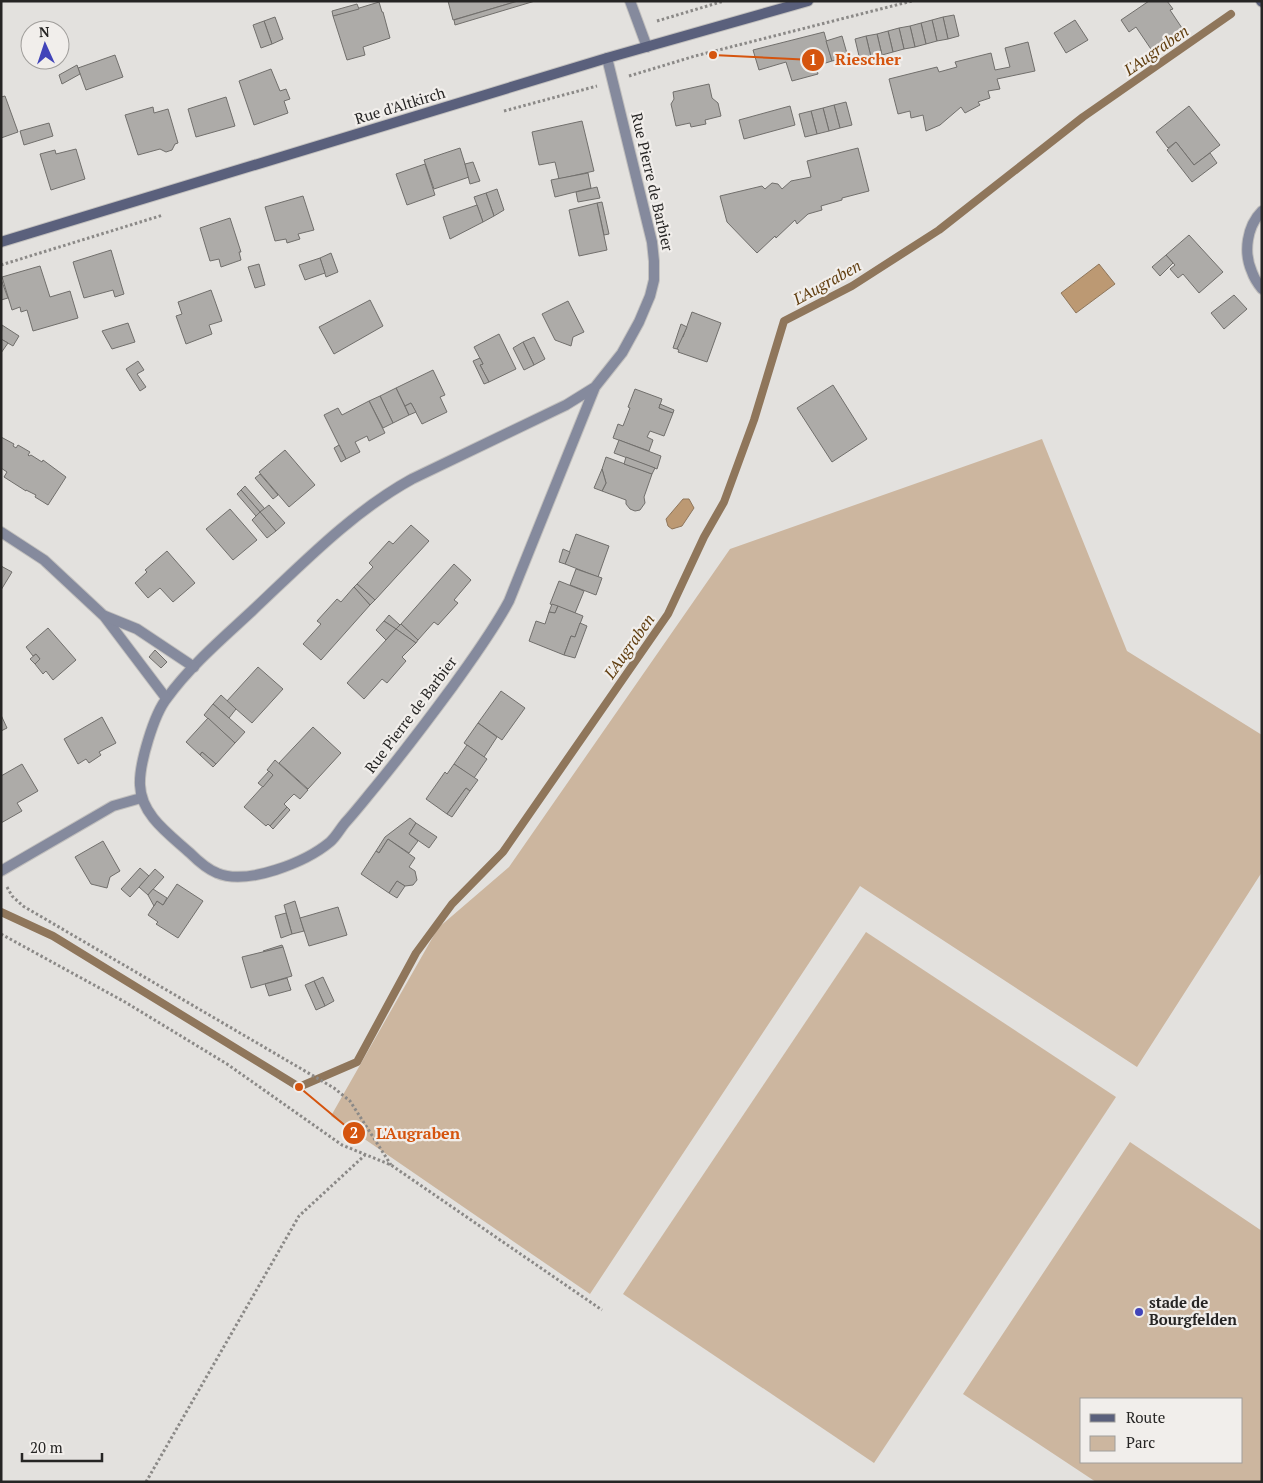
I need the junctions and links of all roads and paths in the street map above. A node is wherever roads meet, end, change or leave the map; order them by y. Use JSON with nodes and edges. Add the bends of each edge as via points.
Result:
{"nodes":[{"id":1,"x":630,"y":1,"type":"edge"},
{"id":2,"x":808,"y":1,"type":"edge"},
{"id":3,"x":912,"y":1,"type":"edge"},
{"id":4,"x":647,"y":47,"type":"junction"},
{"id":5,"x":607,"y":58,"type":"junction"},
{"id":6,"x":613,"y":82,"type":"junction"},
{"id":7,"x":502,"y":112,"type":"dead end"},
{"id":8,"x":1262,"y":211,"type":"edge"},
{"id":9,"x":172,"y":212,"type":"dead end"},
{"id":10,"x":1,"y":242,"type":"edge"},
{"id":11,"x":1,"y":265,"type":"edge"},
{"id":12,"x":1262,"y":289,"type":"edge"},
{"id":13,"x":595,"y":387,"type":"junction"},
{"id":14,"x":1,"y":532,"type":"edge"},
{"id":15,"x":104,"y":616,"type":"junction"},
{"id":16,"x":194,"y":667,"type":"junction"},
{"id":17,"x":166,"y":698,"type":"junction"},
{"id":18,"x":141,"y":798,"type":"junction"},
{"id":19,"x":1,"y":871,"type":"edge"},
{"id":20,"x":5,"y":882,"type":"dead end"},
{"id":21,"x":1,"y":934,"type":"edge"},
{"id":22,"x":365,"y":1154,"type":"junction"},
{"id":23,"x":391,"y":1165,"type":"junction"},
{"id":24,"x":602,"y":1310,"type":"dead end"},
{"id":25,"x":146,"y":1482,"type":"edge"}],
"edges":[{"from":1,"to":4,"type":"street"},
{"from":2,"to":4,"type":"main road","name":"Rue d'Altkirch"},
{"from":3,"to":6,"type":"path","via":[[695,56]]},
{"from":4,"to":5,"type":"main road","name":"Rue d'Altkirch"},
{"from":5,"to":6,"type":"street","name":"Rue Pierre de Barbier"},
{"from":5,"to":10,"type":"main road","name":"Rue d'Altkirch"},
{"from":6,"to":7,"type":"path"},
{"from":6,"to":13,"type":"street","name":"Rue Pierre de Barbier","via":[[652,242],[654,280],[639,322],[622,353]]},
{"from":8,"to":12,"type":"street","via":[[1251,226],[1247,258]]},
{"from":9,"to":11,"type":"path"},
{"from":13,"to":16,"type":"street","name":"Rue Pierre de Barbier","via":[[566,405],[389,492],[362,511],[296,569]]},
{"from":13,"to":18,"type":"street","name":"Rue Pierre de Barbier","via":[[509,601],[496,625],[416,737],[331,841],[311,856],[254,875],[235,877],[217,873],[199,862],[150,815]]},
{"from":14,"to":15,"type":"street","via":[[44,560]]},
{"from":15,"to":16,"type":"street","via":[[137,629]]},
{"from":15,"to":17,"type":"street"},
{"from":16,"to":17,"type":"street","name":"Rue Pierre de Barbier"},
{"from":17,"to":18,"type":"street","name":"Rue Pierre de Barbier","via":[[156,716],[140,768]]},
{"from":18,"to":19,"type":"street","via":[[113,806]]},
{"from":20,"to":23,"type":"path","via":[[12,896],[23,906],[334,1088],[350,1101]]},
{"from":21,"to":22,"type":"path","via":[[125,1002],[227,1064],[342,1145]]},
{"from":22,"to":23,"type":"path"},
{"from":22,"to":25,"type":"path","via":[[299,1216]]},
{"from":23,"to":24,"type":"path"}]}
